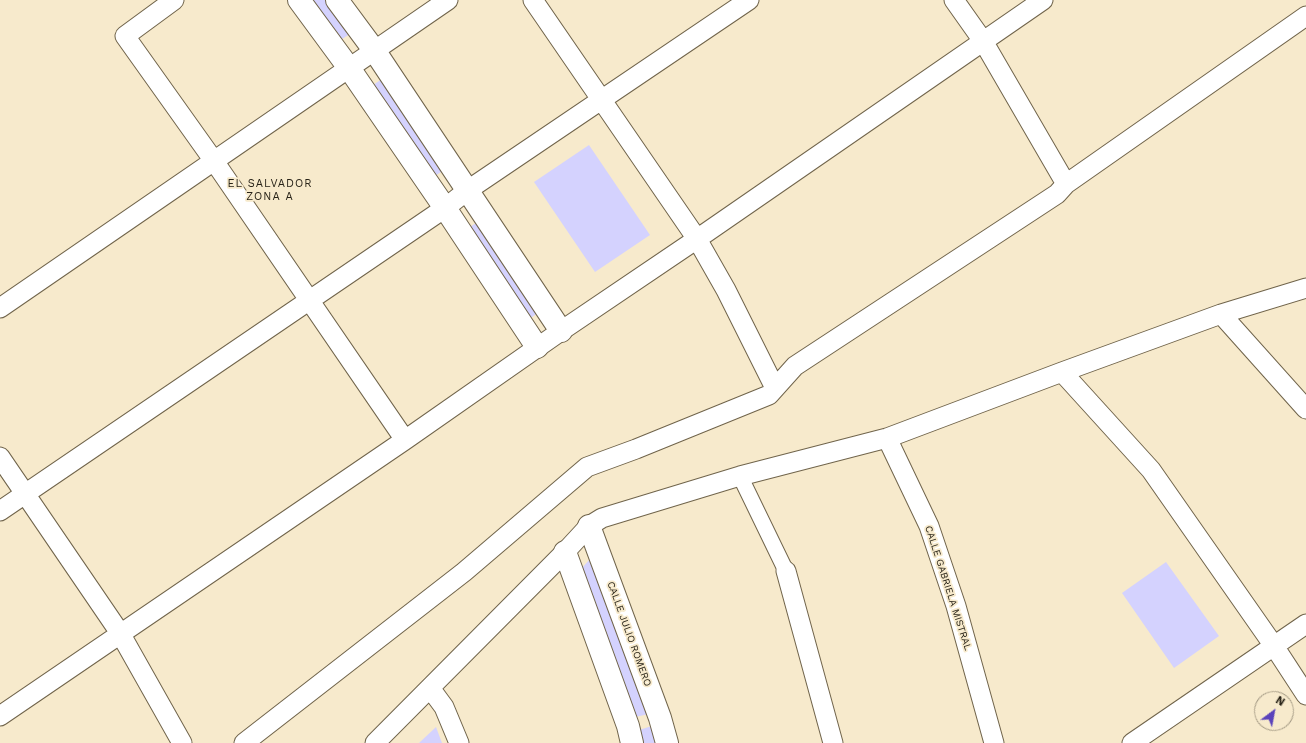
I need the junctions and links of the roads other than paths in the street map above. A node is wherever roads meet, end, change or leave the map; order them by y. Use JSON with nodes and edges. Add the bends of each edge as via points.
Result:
{"nodes":[{"id":1,"x":174,"y":0,"type":"edge"},
{"id":2,"x":299,"y":0,"type":"edge"},
{"id":3,"x":337,"y":0,"type":"edge"},
{"id":4,"x":448,"y":0,"type":"edge"},
{"id":5,"x":533,"y":0,"type":"edge"},
{"id":6,"x":749,"y":0,"type":"edge"},
{"id":7,"x":954,"y":0,"type":"edge"},
{"id":8,"x":1043,"y":0,"type":"edge"},
{"id":9,"x":1306,"y":16,"type":"edge"},
{"id":10,"x":983,"y":41,"type":"junction"},
{"id":11,"x":374,"y":50,"type":"junction"},
{"id":12,"x":349,"y":68,"type":"junction"},
{"id":13,"x":601,"y":100,"type":"junction"},
{"id":14,"x":214,"y":161,"type":"junction"},
{"id":15,"x":1066,"y":184,"type":"junction"},
{"id":16,"x":468,"y":190,"type":"junction"},
{"id":17,"x":445,"y":208,"type":"junction"},
{"id":18,"x":697,"y":239,"type":"junction"},
{"id":19,"x":1306,"y":288,"type":"edge"},
{"id":20,"x":309,"y":301,"type":"junction"},
{"id":21,"x":0,"y":308,"type":"edge"},
{"id":22,"x":1221,"y":314,"type":"junction"},
{"id":23,"x":561,"y":331,"type":"junction"},
{"id":24,"x":537,"y":347,"type":"junction"},
{"id":25,"x":1062,"y":372,"type":"junction"},
{"id":26,"x":775,"y":388,"type":"junction"},
{"id":27,"x":1306,"y":409,"type":"edge"},
{"id":28,"x":886,"y":438,"type":"junction"},
{"id":29,"x":405,"y":440,"type":"junction"},
{"id":30,"x":0,"y":457,"type":"edge"},
{"id":31,"x":740,"y":476,"type":"junction"},
{"id":32,"x":25,"y":494,"type":"junction"},
{"id":33,"x":0,"y":511,"type":"edge"},
{"id":34,"x":589,"y":526,"type":"junction"},
{"id":35,"x":565,"y":552,"type":"junction"},
{"id":36,"x":786,"y":571,"type":"joint"},
{"id":37,"x":1306,"y":624,"type":"edge"},
{"id":38,"x":120,"y":634,"type":"junction"},
{"id":39,"x":1274,"y":646,"type":"junction"},
{"id":40,"x":430,"y":688,"type":"junction"},
{"id":41,"x":1306,"y":695,"type":"edge"},
{"id":42,"x":0,"y":716,"type":"edge"},
{"id":43,"x":182,"y":743,"type":"edge"},
{"id":44,"x":244,"y":743,"type":"edge"},
{"id":45,"x":375,"y":743,"type":"edge"},
{"id":46,"x":459,"y":743,"type":"edge"},
{"id":47,"x":632,"y":743,"type":"edge"},
{"id":48,"x":667,"y":743,"type":"edge"},
{"id":49,"x":833,"y":743,"type":"edge"},
{"id":50,"x":994,"y":743,"type":"edge"},
{"id":51,"x":1132,"y":743,"type":"edge"}],
"edges":[{"from":1,"to":14,"type":"street","via":[[124,36]]},
{"from":2,"to":12,"type":"street"},
{"from":3,"to":11,"type":"street"},
{"from":4,"to":11,"type":"street"},
{"from":5,"to":13,"type":"street"},
{"from":6,"to":13,"type":"street"},
{"from":7,"to":10,"type":"street"},
{"from":8,"to":10,"type":"street"},
{"from":9,"to":15,"type":"street"},
{"from":10,"to":15,"type":"street"},
{"from":10,"to":18,"type":"street"},
{"from":11,"to":12,"type":"street"},
{"from":11,"to":16,"type":"street"},
{"from":12,"to":14,"type":"street"},
{"from":12,"to":17,"type":"street"},
{"from":13,"to":16,"type":"street"},
{"from":13,"to":18,"type":"street"},
{"from":14,"to":20,"type":"street"},
{"from":14,"to":21,"type":"street"},
{"from":15,"to":26,"type":"street","via":[[1056,194],[795,366]]},
{"from":16,"to":17,"type":"street"},
{"from":16,"to":23,"type":"street"},
{"from":17,"to":20,"type":"street"},
{"from":17,"to":24,"type":"street"},
{"from":18,"to":23,"type":"street"},
{"from":18,"to":26,"type":"street","via":[[726,290]]},
{"from":19,"to":22,"type":"street"},
{"from":20,"to":29,"type":"street"},
{"from":20,"to":32,"type":"street"},
{"from":22,"to":25,"type":"street"},
{"from":22,"to":27,"type":"street"},
{"from":23,"to":24,"type":"street"},
{"from":24,"to":29,"type":"street"},
{"from":25,"to":28,"type":"street"},
{"from":25,"to":39,"type":"street","via":[[1151,470]]},
{"from":26,"to":44,"type":"street","via":[[769,395],[587,467],[464,572]]},
{"from":28,"to":31,"type":"street"},
{"from":28,"to":50,"type":"street","name":"CALLE GABRIELA MISTRAL","via":[[929,526],[956,606]]},
{"from":29,"to":38,"type":"street"},
{"from":30,"to":32,"type":"street"},
{"from":31,"to":34,"type":"street","via":[[602,518]]},
{"from":31,"to":36,"type":"street"},
{"from":32,"to":33,"type":"street"},
{"from":32,"to":38,"type":"street"},
{"from":34,"to":35,"type":"street"},
{"from":34,"to":48,"type":"street","name":"CALLE JULIO ROMERO"},
{"from":35,"to":40,"type":"street"},
{"from":35,"to":47,"type":"street"},
{"from":36,"to":49,"type":"street"},
{"from":37,"to":39,"type":"street"},
{"from":38,"to":42,"type":"street"},
{"from":38,"to":43,"type":"street"},
{"from":39,"to":41,"type":"street"},
{"from":39,"to":51,"type":"street"},
{"from":40,"to":45,"type":"street"},
{"from":40,"to":46,"type":"street","via":[[444,707]]}]}
